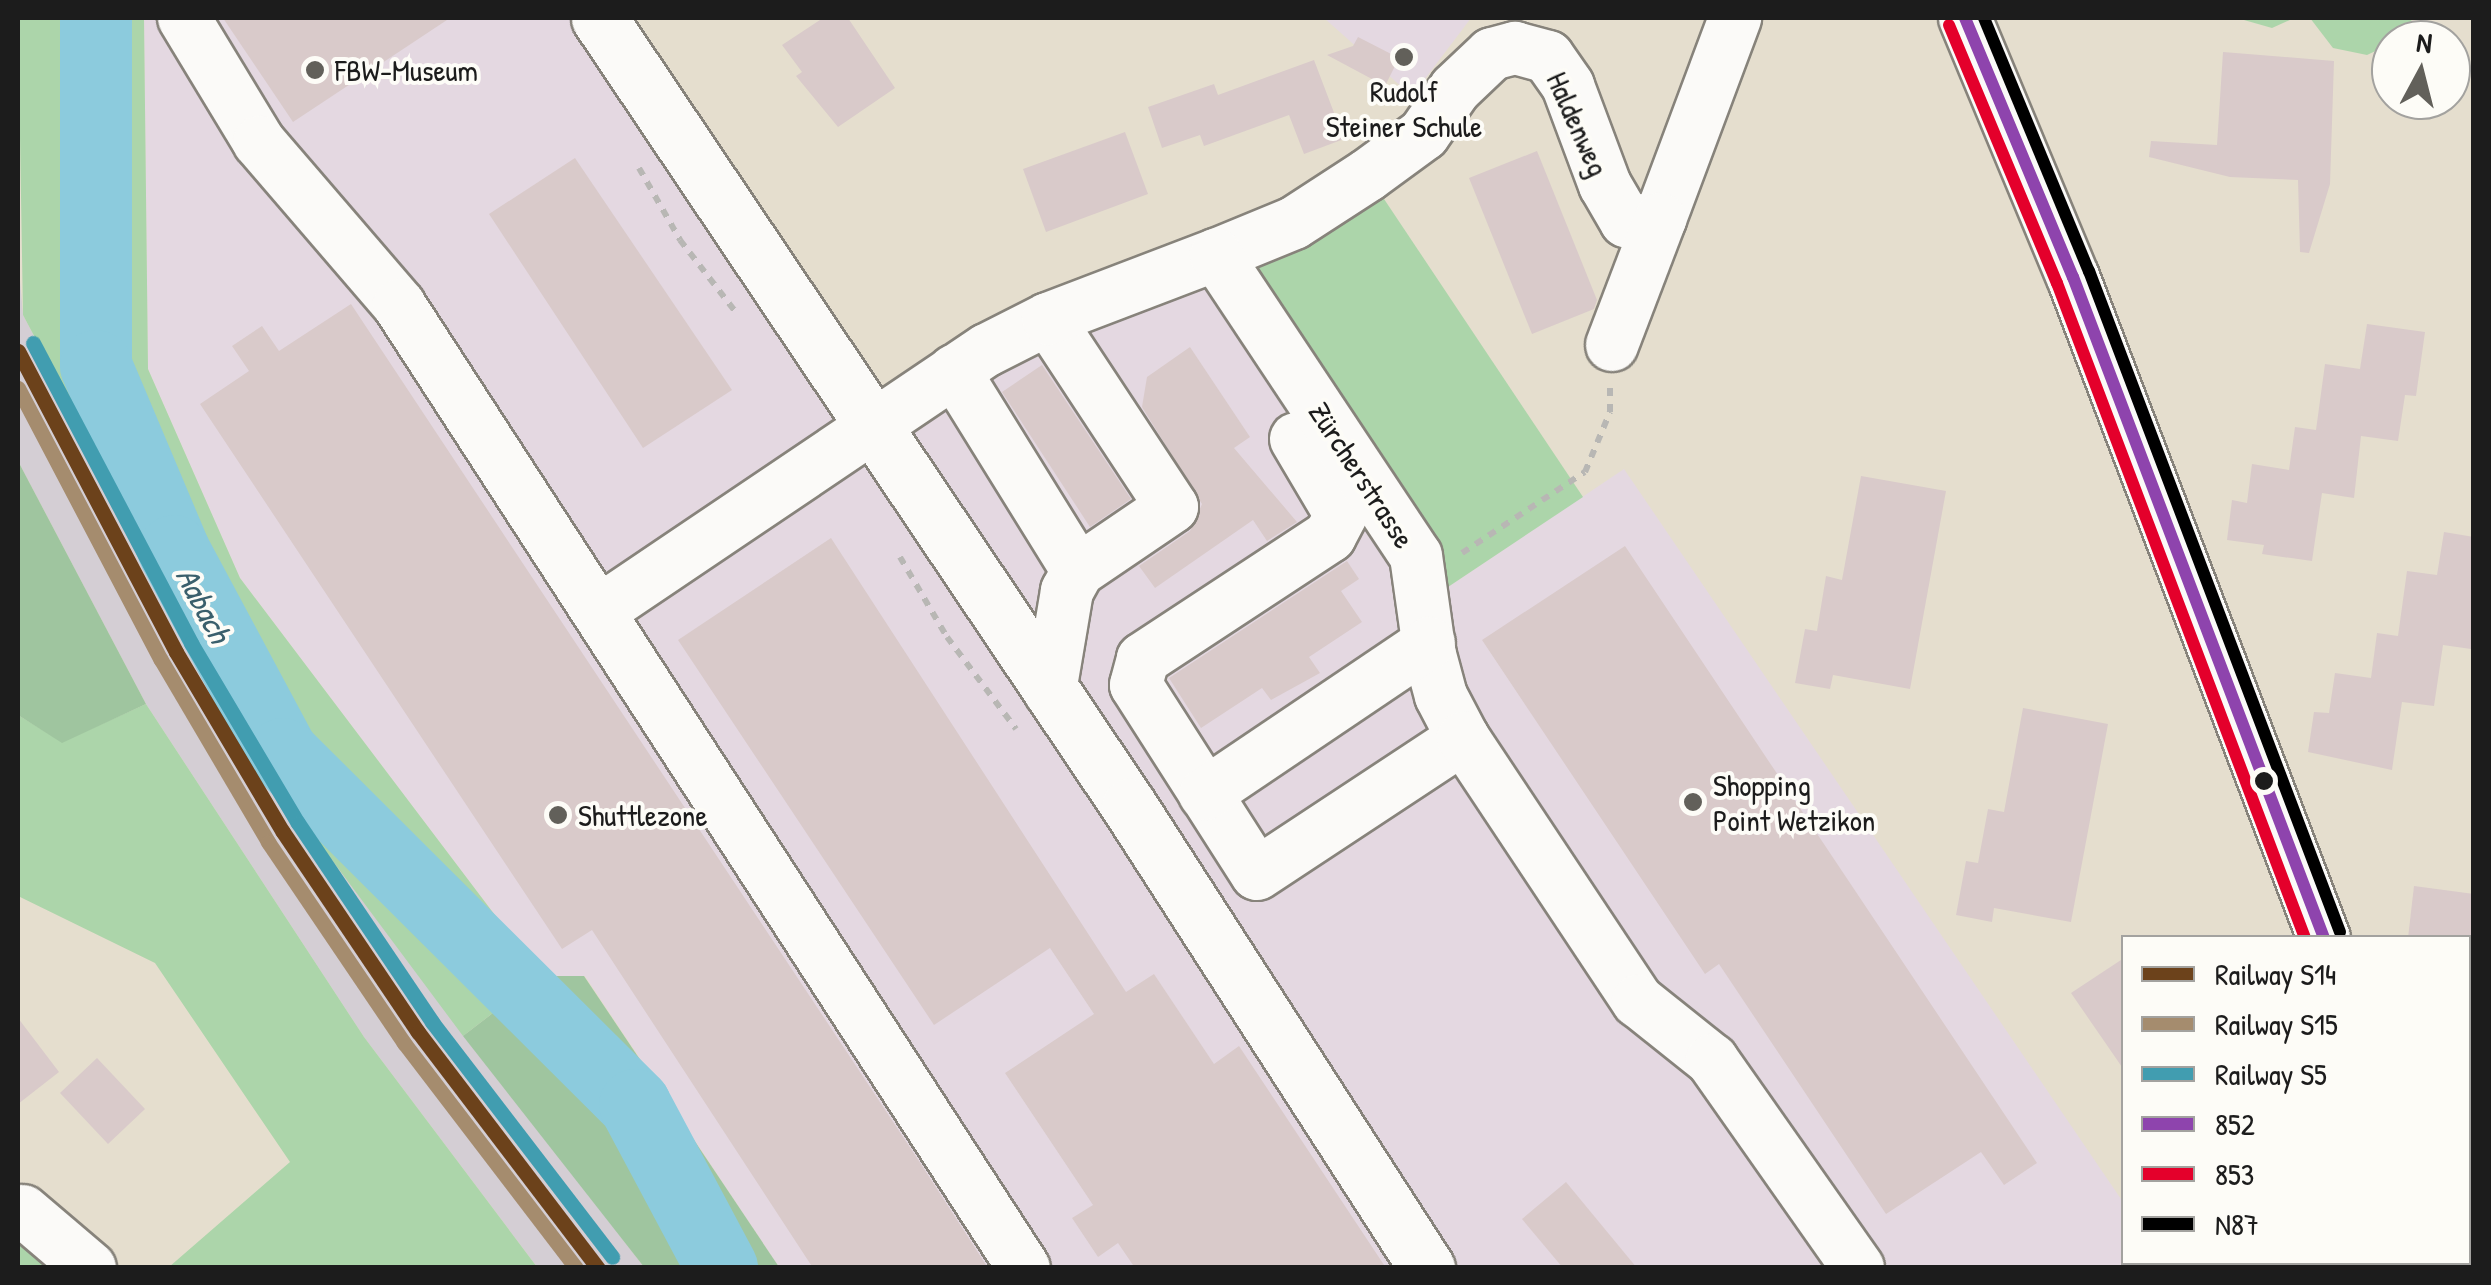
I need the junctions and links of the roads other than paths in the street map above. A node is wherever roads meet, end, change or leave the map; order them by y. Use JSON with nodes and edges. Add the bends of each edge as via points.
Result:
{"nodes":[{"id":1,"x":184,"y":18,"type":"edge"},
{"id":2,"x":599,"y":18,"type":"edge"},
{"id":3,"x":1735,"y":18,"type":"edge"},
{"id":4,"x":1965,"y":18,"type":"edge"},
{"id":5,"x":1660,"y":220,"type":"junction"},
{"id":6,"x":1216,"y":255,"type":"junction"},
{"id":7,"x":1048,"y":318,"type":"junction"},
{"id":8,"x":1264,"y":326,"type":"junction"},
{"id":9,"x":1612,"y":345,"type":"road end"},
{"id":10,"x":954,"y":371,"type":"junction"},
{"id":11,"x":870,"y":424,"type":"junction"},
{"id":12,"x":1078,"y":571,"type":"junction"},
{"id":13,"x":600,"y":610,"type":"junction"},
{"id":14,"x":1429,"y":642,"type":"junction"},
{"id":15,"x":1050,"y":692,"type":"junction"},
{"id":16,"x":1463,"y":738,"type":"junction"},
{"id":17,"x":1205,"y":794,"type":"junction"},
{"id":18,"x":2323,"y":935,"type":"edge"},
{"id":19,"x":23,"y":1211,"type":"dead end"},
{"id":20,"x":90,"y":1268,"type":"edge"},
{"id":21,"x":1024,"y":1268,"type":"edge"},
{"id":22,"x":1427,"y":1268,"type":"edge"},
{"id":23,"x":1858,"y":1268,"type":"edge"}],
"edges":[{"from":1,"to":13,"type":"street","via":[[258,142],[399,305]]},
{"from":2,"to":11,"type":"main road"},
{"from":3,"to":5,"type":"street"},
{"from":4,"to":18,"type":"street","via":[[2073,277]]},
{"from":5,"to":6,"type":"street","name":"Haldenweg","via":[[1626,221],[1605,185],[1568,86],[1548,57],[1515,48],[1492,54],[1455,89],[1424,134],[1368,175],[1294,223]]},
{"from":5,"to":9,"type":"street"},
{"from":6,"to":7,"type":"street"},
{"from":6,"to":8,"type":"street","name":"Zürcherstrasse"},
{"from":7,"to":10,"type":"street"},
{"from":7,"to":12,"type":"street","via":[[1172,507]]},
{"from":8,"to":14,"type":"street","name":"Zürcherstrasse","via":[[1416,556]]},
{"from":8,"to":17,"type":"street","via":[[1267,388],[1342,515],[1330,536],[1143,658],[1136,685]]},
{"from":10,"to":11,"type":"street"},
{"from":10,"to":12,"type":"street"},
{"from":11,"to":13,"type":"street"},
{"from":11,"to":15,"type":"main road"},
{"from":12,"to":15,"type":"street","via":[[1067,591]]},
{"from":13,"to":21,"type":"street"},
{"from":14,"to":16,"type":"street","name":"Zürcherstrasse","via":[[1441,696]]},
{"from":14,"to":17,"type":"street"},
{"from":15,"to":22,"type":"main road"},
{"from":16,"to":17,"type":"street","via":[[1256,874]]},
{"from":16,"to":23,"type":"street","name":"Zürcherstrasse","via":[[1638,1001],[1712,1060]]},
{"from":19,"to":20,"type":"street"}]}
